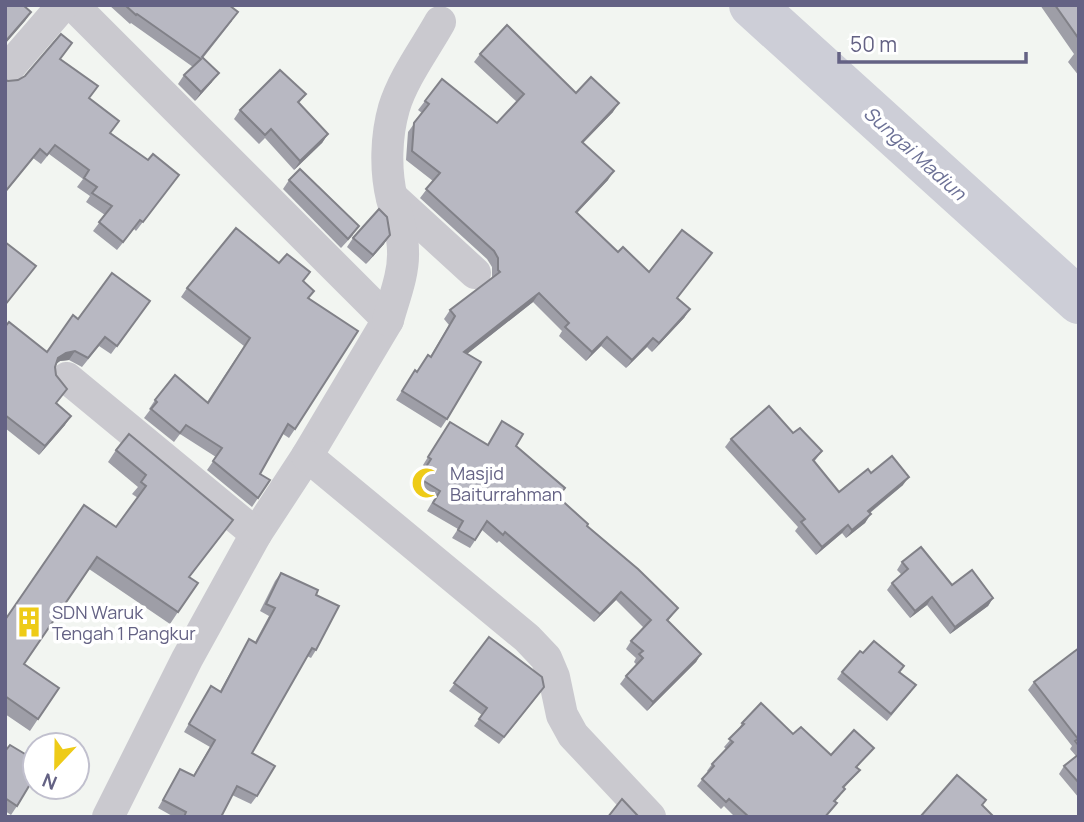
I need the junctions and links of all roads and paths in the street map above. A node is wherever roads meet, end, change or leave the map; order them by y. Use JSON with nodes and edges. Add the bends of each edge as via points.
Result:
{"nodes":[{"id":1,"x":63,"y":5,"type":"edge"},
{"id":2,"x":73,"y":5,"type":"edge"},
{"id":3,"x":440,"y":22,"type":"dead end"},
{"id":4,"x":5,"y":72,"type":"edge"},
{"id":5,"x":392,"y":197,"type":"junction"},
{"id":6,"x":475,"y":272,"type":"dead end"},
{"id":7,"x":388,"y":320,"type":"junction"},
{"id":8,"x":68,"y":378,"type":"dead end"},
{"id":9,"x":307,"y":456,"type":"junction"},
{"id":10,"x":256,"y":534,"type":"junction"},
{"id":11,"x":108,"y":817,"type":"edge"},
{"id":12,"x":650,"y":817,"type":"edge"}],
"edges":[{"from":1,"to":4,"type":"street"},
{"from":2,"to":7,"type":"street"},
{"from":3,"to":5,"type":"street","via":[[394,106],[388,158]]},
{"from":5,"to":6,"type":"street"},
{"from":5,"to":7,"type":"street","via":[[403,254]]},
{"from":7,"to":9,"type":"street"},
{"from":8,"to":10,"type":"street"},
{"from":9,"to":10,"type":"street"},
{"from":9,"to":12,"type":"street","via":[[527,638],[546,658],[562,715],[573,736]]},
{"from":10,"to":11,"type":"street"}]}
